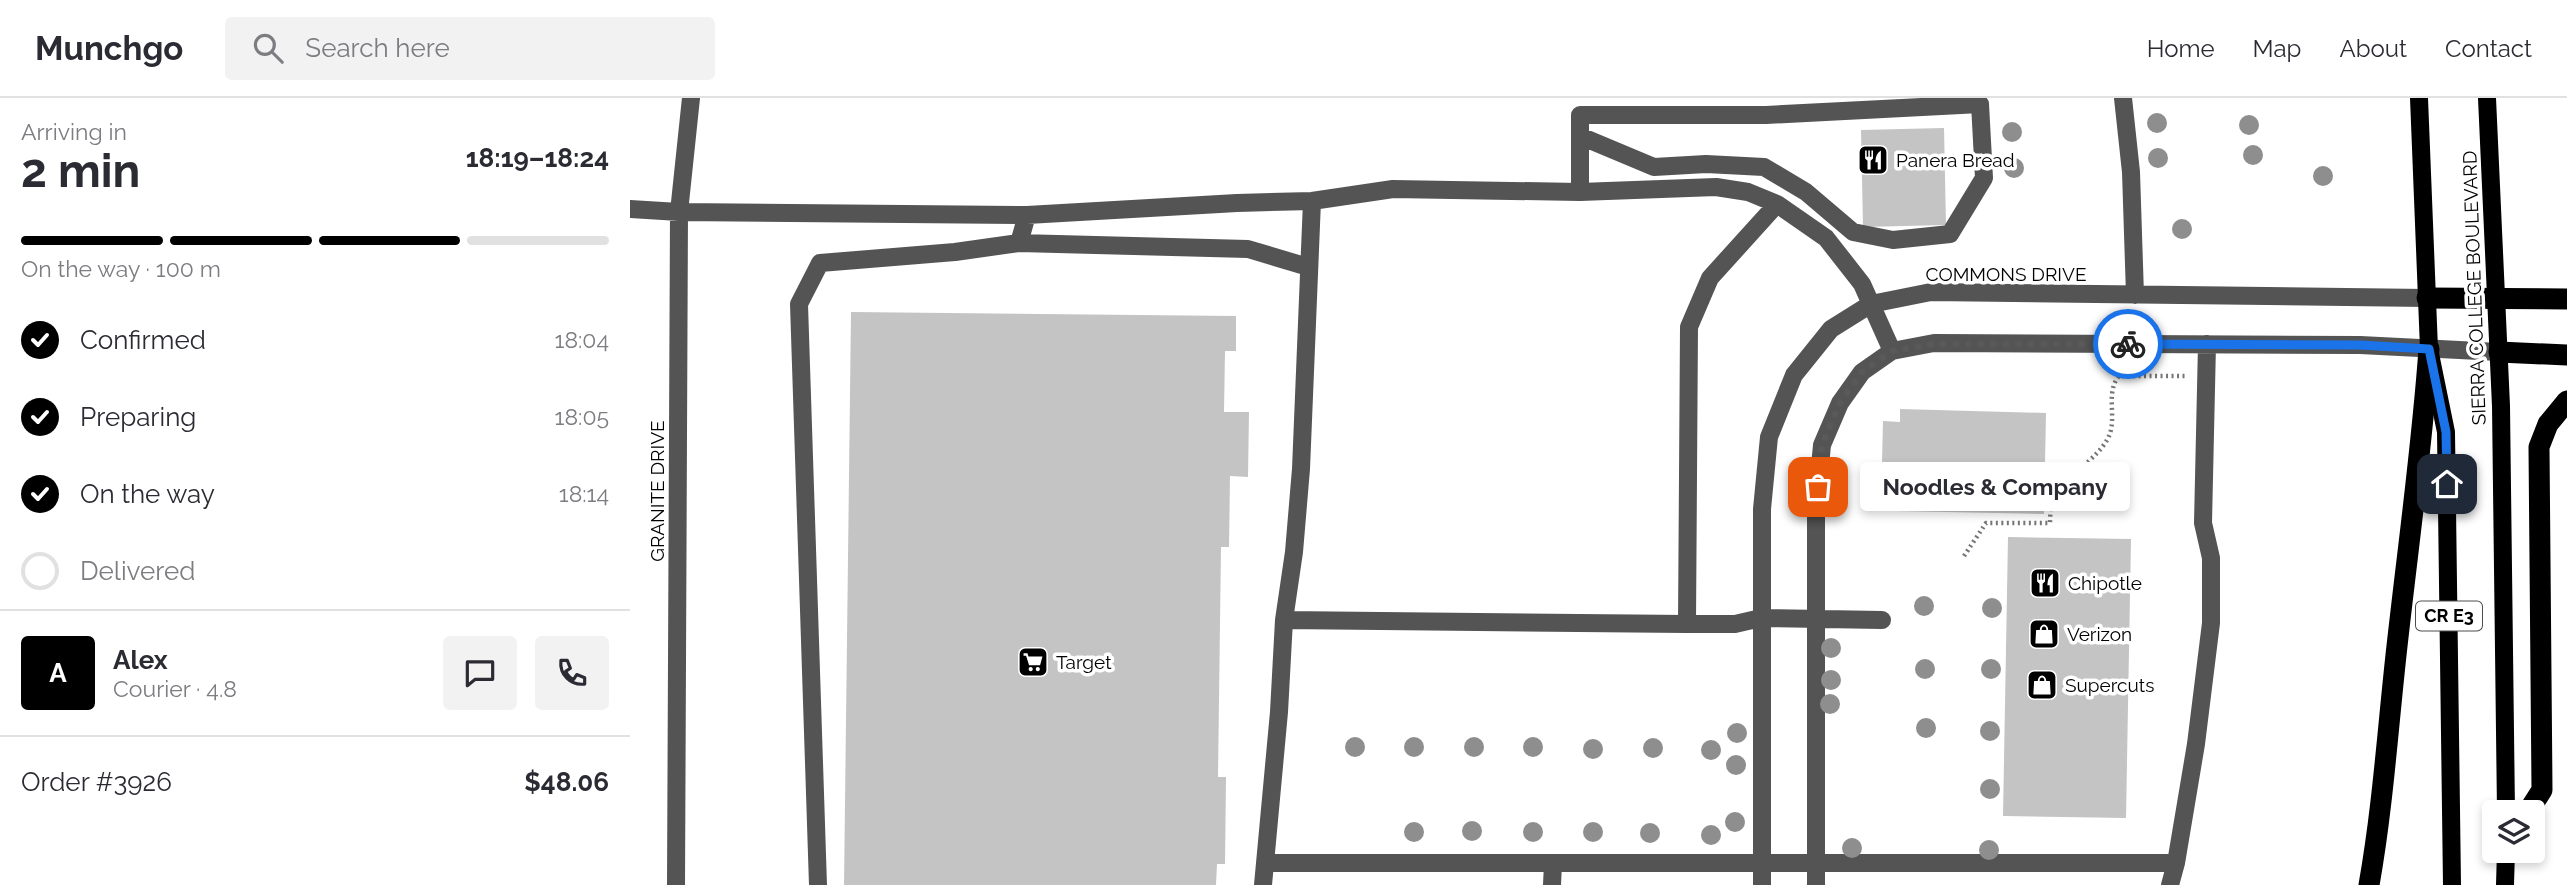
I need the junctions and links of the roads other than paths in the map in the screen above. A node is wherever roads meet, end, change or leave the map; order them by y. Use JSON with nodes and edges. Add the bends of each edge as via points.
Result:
{"nodes":[{"id":1,"x":691,"y":98,"type":"edge"},
{"id":2,"x":2123,"y":98,"type":"edge"},
{"id":3,"x":2419,"y":98,"type":"edge"},
{"id":4,"x":2487,"y":98,"type":"edge"},
{"id":5,"x":1580,"y":136,"type":"junction"},
{"id":6,"x":1580,"y":191,"type":"junction"},
{"id":7,"x":1312,"y":201,"type":"junction"},
{"id":8,"x":1777,"y":204,"type":"junction"},
{"id":9,"x":630,"y":209,"type":"edge"},
{"id":10,"x":679,"y":212,"type":"junction"},
{"id":11,"x":1027,"y":215,"type":"junction"},
{"id":12,"x":1019,"y":243,"type":"junction"},
{"id":13,"x":1308,"y":268,"type":"junction"},
{"id":14,"x":2135,"y":295,"type":"junction"},
{"id":15,"x":2427,"y":299,"type":"junction"},
{"id":16,"x":2496,"y":299,"type":"junction"},
{"id":17,"x":2567,"y":299,"type":"edge"},
{"id":18,"x":1871,"y":304,"type":"junction"},
{"id":19,"x":2207,"y":344,"type":"junction"},
{"id":20,"x":2429,"y":349,"type":"junction"},
{"id":21,"x":1892,"y":351,"type":"junction"},
{"id":22,"x":2499,"y":352,"type":"junction"},
{"id":23,"x":2567,"y":355,"type":"edge"},
{"id":24,"x":2567,"y":401,"type":"edge"},
{"id":25,"x":1761,"y":618,"type":"junction"},
{"id":26,"x":1816,"y":619,"type":"junction"},
{"id":27,"x":1284,"y":620,"type":"junction"},
{"id":28,"x":1882,"y":620,"type":"dead end"},
{"id":29,"x":1687,"y":624,"type":"junction"},
{"id":30,"x":2506,"y":800,"type":"edge"},
{"id":31,"x":2536,"y":800,"type":"edge"},
{"id":32,"x":1265,"y":863,"type":"junction"},
{"id":33,"x":1553,"y":863,"type":"junction"},
{"id":34,"x":1762,"y":863,"type":"junction"},
{"id":35,"x":1816,"y":863,"type":"junction"},
{"id":36,"x":2176,"y":863,"type":"junction"},
{"id":37,"x":2506,"y":863,"type":"edge"},
{"id":38,"x":676,"y":885,"type":"edge"},
{"id":39,"x":818,"y":885,"type":"edge"},
{"id":40,"x":1263,"y":885,"type":"edge"},
{"id":41,"x":1552,"y":885,"type":"edge"},
{"id":42,"x":1762,"y":885,"type":"edge"},
{"id":43,"x":1816,"y":885,"type":"edge"},
{"id":44,"x":2170,"y":885,"type":"edge"},
{"id":45,"x":2369,"y":885,"type":"edge"},
{"id":46,"x":2452,"y":885,"type":"edge"},
{"id":47,"x":2505,"y":885,"type":"edge"}],
"edges":[{"from":1,"to":10,"type":"street","name":"GRANITE DRIVE"},
{"from":2,"to":14,"type":"street"},
{"from":3,"to":15,"type":"main road","name":"SIERRA COLLEGE BOULEVARD"},
{"from":4,"to":16,"type":"main road","name":"SIERRA COLLEGE BOULEVARD"},
{"from":5,"to":5,"type":"street","via":[[1654,167],[1764,167],[1806,192],[1853,232],[1893,240],[1950,234],[1984,178],[1980,104],[1766,115],[1580,115]]},
{"from":5,"to":6,"type":"street"},
{"from":6,"to":7,"type":"street","via":[[1393,189]]},
{"from":6,"to":8,"type":"street","via":[[1716,187],[1748,192]]},
{"from":7,"to":11,"type":"street"},
{"from":7,"to":13,"type":"street"},
{"from":8,"to":18,"type":"street","via":[[1826,239],[1862,284]]},
{"from":8,"to":29,"type":"street","via":[[1710,278],[1689,327]]},
{"from":9,"to":10,"type":"street"},
{"from":10,"to":11,"type":"street"},
{"from":10,"to":38,"type":"street","name":"GRANITE DRIVE"},
{"from":11,"to":12,"type":"street"},
{"from":12,"to":13,"type":"street","via":[[1248,249]]},
{"from":12,"to":39,"type":"street","via":[[820,263],[799,304]]},
{"from":13,"to":27,"type":"street","via":[[1301,469]]},
{"from":14,"to":15,"type":"street","name":"COMMONS DRIVE"},
{"from":14,"to":18,"type":"street","name":"COMMONS DRIVE","via":[[1931,292]]},
{"from":15,"to":16,"type":"highway"},
{"from":15,"to":20,"type":"main road","name":"SIERRA COLLEGE BOULEVARD","number":"CR E3"},
{"from":16,"to":17,"type":"highway"},
{"from":16,"to":22,"type":"main road","name":"SIERRA COLLEGE BOULEVARD"},
{"from":18,"to":21,"type":"street"},
{"from":18,"to":25,"type":"street","name":"COMMONS DRIVE","via":[[1831,329],[1794,375],[1769,437],[1762,509]]},
{"from":19,"to":20,"type":"street"},
{"from":19,"to":21,"type":"street","via":[[1934,344]]},
{"from":19,"to":36,"type":"street","via":[[2203,523],[2211,558],[2211,623]]},
{"from":20,"to":22,"type":"street"},
{"from":20,"to":45,"type":"highway","via":[[2380,822]]},
{"from":20,"to":46,"type":"main road","name":"SIERRA COLLEGE BOULEVARD","number":"CR E3","via":[[2446,432]]},
{"from":21,"to":26,"type":"street","via":[[1862,372],[1840,403],[1822,445],[1816,508]]},
{"from":22,"to":23,"type":"highway"},
{"from":22,"to":30,"type":"main road","name":"SIERRA COLLEGE BOULEVARD"},
{"from":24,"to":31,"type":"highway","via":[[2548,424],[2539,447],[2542,790]]},
{"from":25,"to":26,"type":"street"},
{"from":25,"to":29,"type":"street","via":[[1735,624]]},
{"from":25,"to":34,"type":"street","name":"COMMONS DRIVE"},
{"from":26,"to":28,"type":"street"},
{"from":26,"to":35,"type":"street"},
{"from":27,"to":29,"type":"street"},
{"from":27,"to":32,"type":"street"},
{"from":32,"to":33,"type":"street"},
{"from":32,"to":40,"type":"street"},
{"from":33,"to":34,"type":"street"},
{"from":33,"to":41,"type":"street"},
{"from":34,"to":35,"type":"street"},
{"from":34,"to":42,"type":"street","name":"COMMONS DRIVE"},
{"from":35,"to":36,"type":"street"},
{"from":35,"to":43,"type":"street"},
{"from":36,"to":44,"type":"street"},
{"from":37,"to":47,"type":"main road"}]}
